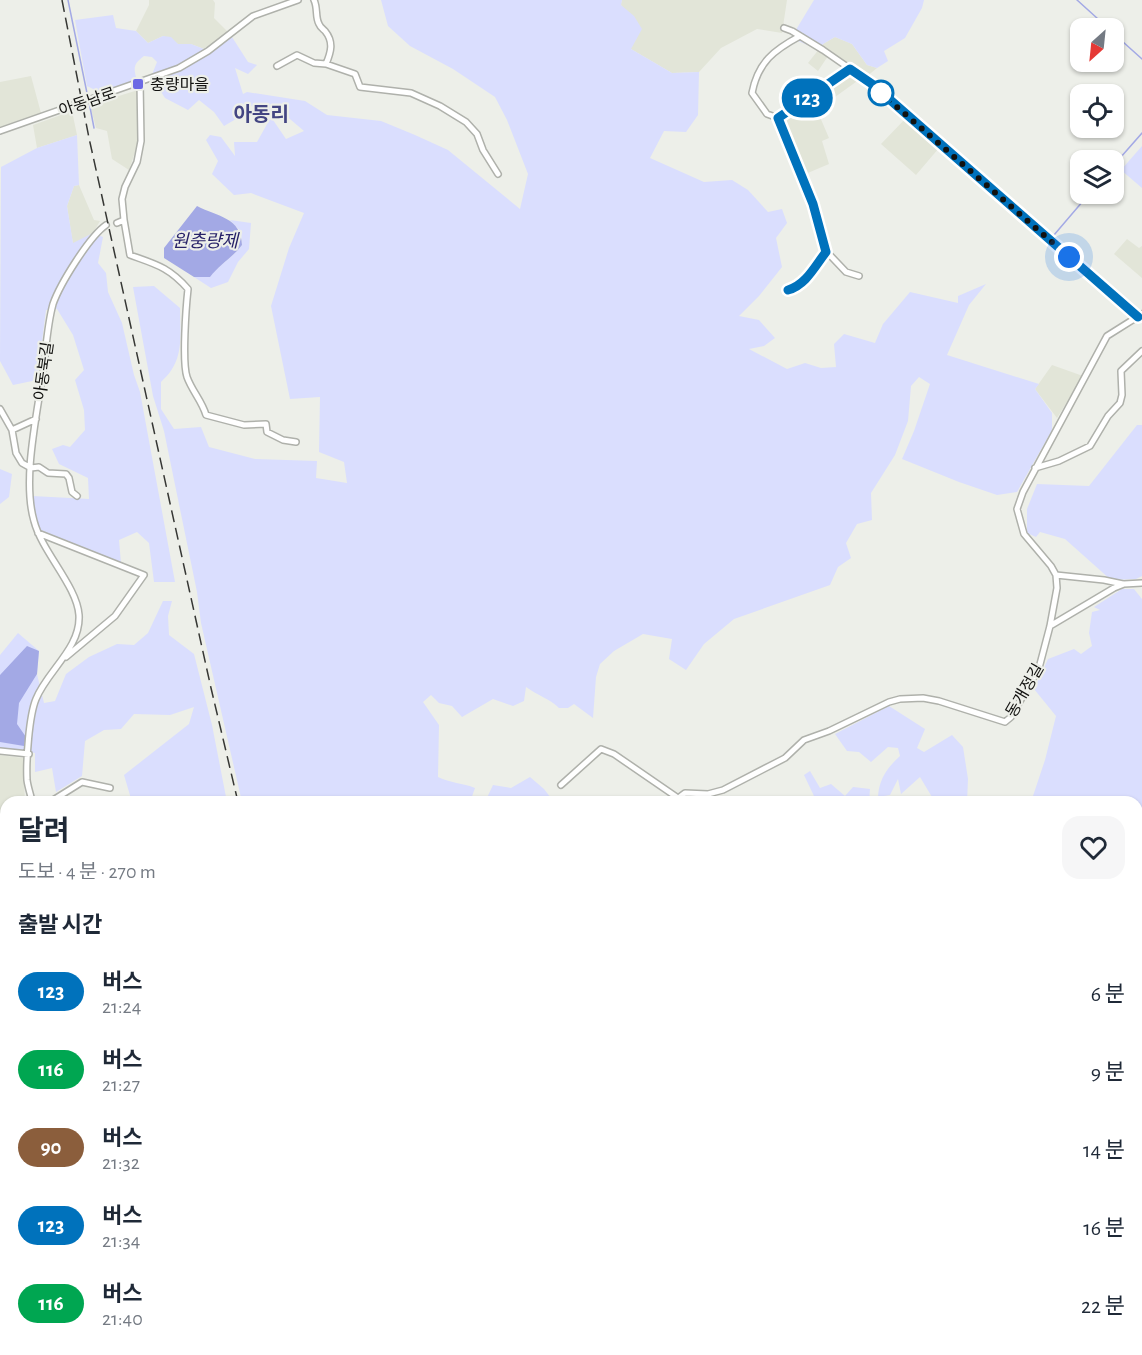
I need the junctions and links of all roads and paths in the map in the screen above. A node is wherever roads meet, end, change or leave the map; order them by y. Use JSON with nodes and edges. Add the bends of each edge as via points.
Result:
{"nodes":[{"id":1,"x":293,"y":0,"type":"edge"},
{"id":2,"x":314,"y":0,"type":"edge"},
{"id":3,"x":784,"y":28,"type":"dead end"},
{"id":4,"x":800,"y":36,"type":"junction"},
{"id":5,"x":326,"y":64,"type":"junction"},
{"id":6,"x":278,"y":66,"type":"dead end"},
{"id":7,"x":850,"y":69,"type":"junction"},
{"id":8,"x":140,"y":82,"type":"junction"},
{"id":9,"x":778,"y":118,"type":"junction"},
{"id":10,"x":0,"y":131,"type":"edge"},
{"id":11,"x":498,"y":174,"type":"dead end"},
{"id":12,"x":124,"y":219,"type":"junction"},
{"id":13,"x":117,"y":223,"type":"dead end"},
{"id":14,"x":106,"y":225,"type":"dead end"},
{"id":15,"x":826,"y":252,"type":"junction"},
{"id":16,"x":858,"y":276,"type":"dead end"},
{"id":17,"x":788,"y":290,"type":"dead end"},
{"id":18,"x":1140,"y":316,"type":"edge"},
{"id":19,"x":1142,"y":351,"type":"edge"},
{"id":20,"x":0,"y":409,"type":"edge"},
{"id":21,"x":36,"y":419,"type":"junction"},
{"id":22,"x":12,"y":430,"type":"junction"},
{"id":23,"x":296,"y":442,"type":"dead end"},
{"id":24,"x":31,"y":468,"type":"junction"},
{"id":25,"x":1035,"y":468,"type":"junction"},
{"id":26,"x":77,"y":496,"type":"dead end"},
{"id":27,"x":38,"y":533,"type":"junction"},
{"id":28,"x":1056,"y":575,"type":"junction"},
{"id":29,"x":1142,"y":583,"type":"edge"},
{"id":30,"x":1124,"y":584,"type":"junction"},
{"id":31,"x":1050,"y":626,"type":"junction"},
{"id":32,"x":62,"y":660,"type":"junction"},
{"id":33,"x":0,"y":751,"type":"edge"},
{"id":34,"x":29,"y":754,"type":"junction"},
{"id":35,"x":561,"y":785,"type":"dead end"},
{"id":36,"x":110,"y":788,"type":"dead end"},
{"id":37,"x":31,"y":796,"type":"edge"},
{"id":38,"x":60,"y":796,"type":"edge"},
{"id":39,"x":671,"y":796,"type":"edge"},
{"id":40,"x":681,"y":796,"type":"edge"}],
"edges":[{"from":1,"to":8,"type":"street","name":"아동남로","via":[[253,16],[179,68]]},
{"from":2,"to":5,"type":"street","via":[[318,24],[332,42]]},
{"from":3,"to":4,"type":"street"},
{"from":4,"to":7,"type":"street"},
{"from":4,"to":9,"type":"street","via":[[767,58],[754,82],[752,93],[767,114]]},
{"from":5,"to":6,"type":"street","via":[[297,55]]},
{"from":5,"to":11,"type":"street","via":[[356,74],[360,87],[411,93],[466,122],[477,134]]},
{"from":7,"to":9,"type":"street"},
{"from":7,"to":18,"type":"street"},
{"from":8,"to":10,"type":"street","name":"아동남로"},
{"from":8,"to":12,"type":"street","via":[[141,141],[122,199]]},
{"from":9,"to":15,"type":"street","via":[[813,204]]},
{"from":12,"to":13,"type":"street"},
{"from":12,"to":23,"type":"street","via":[[130,255],[161,265],[188,289],[187,377],[206,415],[244,425],[266,423],[267,432]]},
{"from":14,"to":21,"type":"street","name":"아동북길","via":[[69,272],[53,304]]},
{"from":15,"to":16,"type":"street","via":[[846,272]]},
{"from":15,"to":17,"type":"street","via":[[803,282]]},
{"from":18,"to":25,"type":"street","via":[[1107,336]]},
{"from":19,"to":25,"type":"street","via":[[1121,371],[1120,403],[1090,446]]},
{"from":20,"to":22,"type":"street"},
{"from":21,"to":22,"type":"street"},
{"from":21,"to":24,"type":"street","name":"아동북길"},
{"from":22,"to":24,"type":"street","via":[[16,453]]},
{"from":24,"to":26,"type":"street","via":[[66,474]]},
{"from":24,"to":27,"type":"street","name":"아동북길","via":[[29,499]]},
{"from":25,"to":28,"type":"street","via":[[1017,509],[1024,534]]},
{"from":27,"to":32,"type":"street","name":"아동북길","via":[[74,595],[79,614],[78,629]]},
{"from":27,"to":32,"type":"street","name":"아동북길","via":[[144,575],[115,616]]},
{"from":28,"to":30,"type":"street"},
{"from":28,"to":31,"type":"street","name":"동개정길"},
{"from":29,"to":30,"type":"street"},
{"from":30,"to":31,"type":"street"},
{"from":31,"to":40,"type":"street","name":"동개정길","via":[[1039,668],[1005,722],[939,701],[900,699],[804,740],[785,758],[723,790]]},
{"from":32,"to":34,"type":"street","name":"아동북길","via":[[43,683],[35,701]]},
{"from":33,"to":34,"type":"street"},
{"from":34,"to":37,"type":"street","name":"아동북길","via":[[27,781]]},
{"from":35,"to":39,"type":"street","via":[[601,749],[615,754]]},
{"from":36,"to":38,"type":"street","via":[[82,782]]}]}
